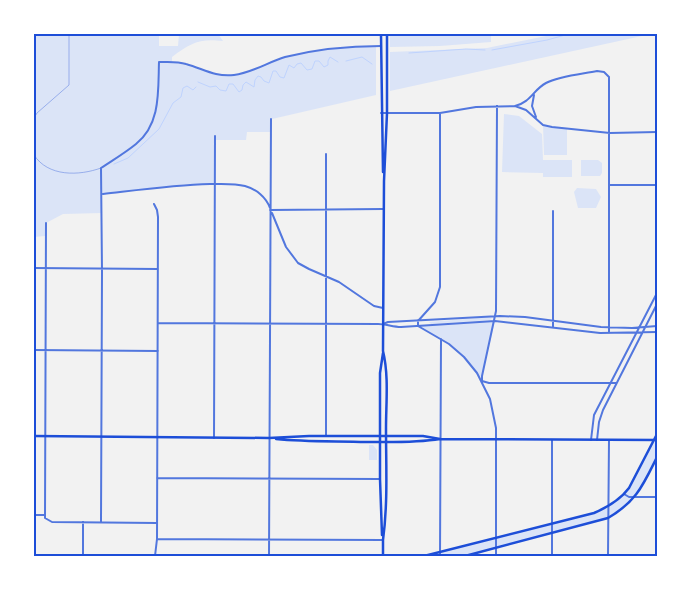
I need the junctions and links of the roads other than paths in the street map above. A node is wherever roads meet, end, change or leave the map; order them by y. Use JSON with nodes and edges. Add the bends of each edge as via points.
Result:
{"nodes":[{"id":1,"x":69,"y":34,"type":"edge"},
{"id":2,"x":381,"y":34,"type":"edge"},
{"id":3,"x":387,"y":34,"type":"edge"},
{"id":4,"x":381,"y":46,"type":"junction"},
{"id":5,"x":534,"y":95,"type":"junction"},
{"id":6,"x":497,"y":106,"type":"junction"},
{"id":7,"x":515,"y":106,"type":"junction"},
{"id":8,"x":381,"y":113,"type":"junction"},
{"id":9,"x":387,"y":113,"type":"junction"},
{"id":10,"x":440,"y":113,"type":"junction"},
{"id":11,"x":34,"y":118,"type":"edge"},
{"id":12,"x":271,"y":119,"type":"dead end"},
{"id":13,"x":537,"y":119,"type":"junction"},
{"id":14,"x":610,"y":132,"type":"junction"},
{"id":15,"x":657,"y":132,"type":"edge"},
{"id":16,"x":215,"y":136,"type":"dead end"},
{"id":17,"x":326,"y":154,"type":"dead end"},
{"id":18,"x":34,"y":155,"type":"edge"},
{"id":19,"x":101,"y":168,"type":"junction"},
{"id":20,"x":384,"y":181,"type":"junction"},
{"id":21,"x":215,"y":184,"type":"junction"},
{"id":22,"x":610,"y":185,"type":"junction"},
{"id":23,"x":657,"y":185,"type":"edge"},
{"id":24,"x":102,"y":194,"type":"junction"},
{"id":25,"x":154,"y":204,"type":"dead end"},
{"id":26,"x":384,"y":209,"type":"junction"},
{"id":27,"x":270,"y":210,"type":"junction"},
{"id":28,"x":326,"y":210,"type":"junction"},
{"id":29,"x":553,"y":211,"type":"dead end"},
{"id":30,"x":46,"y":223,"type":"dead end"},
{"id":31,"x":34,"y":268,"type":"edge"},
{"id":32,"x":45,"y":268,"type":"junction"},
{"id":33,"x":102,"y":268,"type":"junction"},
{"id":34,"x":158,"y":269,"type":"junction"},
{"id":35,"x":327,"y":276,"type":"junction"},
{"id":36,"x":657,"y":293,"type":"edge"},
{"id":37,"x":657,"y":304,"type":"edge"},
{"id":38,"x":384,"y":308,"type":"junction"},
{"id":39,"x":496,"y":316,"type":"junction"},
{"id":40,"x":418,"y":321,"type":"junction"},
{"id":41,"x":495,"y":321,"type":"junction"},
{"id":42,"x":553,"y":321,"type":"junction"},
{"id":43,"x":158,"y":323,"type":"junction"},
{"id":44,"x":215,"y":323,"type":"junction"},
{"id":45,"x":270,"y":323,"type":"junction"},
{"id":46,"x":326,"y":323,"type":"junction"},
{"id":47,"x":383,"y":324,"type":"junction"},
{"id":48,"x":418,"y":326,"type":"junction"},
{"id":49,"x":657,"y":326,"type":"edge"},
{"id":50,"x":553,"y":327,"type":"junction"},
{"id":51,"x":638,"y":327,"type":"junction"},
{"id":52,"x":645,"y":327,"type":"junction"},
{"id":53,"x":609,"y":328,"type":"junction"},
{"id":54,"x":657,"y":332,"type":"edge"},
{"id":55,"x":609,"y":333,"type":"junction"},
{"id":56,"x":635,"y":333,"type":"junction"},
{"id":57,"x":642,"y":333,"type":"junction"},
{"id":58,"x":441,"y":339,"type":"junction"},
{"id":59,"x":34,"y":350,"type":"edge"},
{"id":60,"x":45,"y":350,"type":"junction"},
{"id":61,"x":102,"y":351,"type":"junction"},
{"id":62,"x":158,"y":351,"type":"junction"},
{"id":63,"x":383,"y":352,"type":"junction"},
{"id":64,"x":482,"y":381,"type":"junction"},
{"id":65,"x":610,"y":383,"type":"junction"},
{"id":66,"x":616,"y":383,"type":"junction"},
{"id":67,"x":657,"y":434,"type":"edge"},
{"id":68,"x":326,"y":436,"type":"junction"},
{"id":69,"x":380,"y":436,"type":"junction"},
{"id":70,"x":386,"y":436,"type":"junction"},
{"id":71,"x":34,"y":437,"type":"edge"},
{"id":72,"x":45,"y":437,"type":"junction"},
{"id":73,"x":101,"y":437,"type":"junction"},
{"id":74,"x":158,"y":437,"type":"junction"},
{"id":75,"x":214,"y":438,"type":"junction"},
{"id":76,"x":269,"y":438,"type":"junction"},
{"id":77,"x":440,"y":439,"type":"junction"},
{"id":78,"x":496,"y":439,"type":"junction"},
{"id":79,"x":552,"y":440,"type":"junction"},
{"id":80,"x":591,"y":440,"type":"junction"},
{"id":81,"x":597,"y":440,"type":"junction"},
{"id":82,"x":609,"y":440,"type":"junction"},
{"id":83,"x":656,"y":440,"type":"edge"},
{"id":84,"x":380,"y":442,"type":"junction"},
{"id":85,"x":386,"y":442,"type":"junction"},
{"id":86,"x":657,"y":457,"type":"edge"},
{"id":87,"x":157,"y":478,"type":"junction"},
{"id":88,"x":269,"y":478,"type":"junction"},
{"id":89,"x":380,"y":479,"type":"junction"},
{"id":90,"x":624,"y":494,"type":"junction"},
{"id":91,"x":635,"y":497,"type":"junction"},
{"id":92,"x":657,"y":497,"type":"edge"},
{"id":93,"x":608,"y":507,"type":"junction"},
{"id":94,"x":34,"y":515,"type":"edge"},
{"id":95,"x":44,"y":515,"type":"junction"},
{"id":96,"x":608,"y":518,"type":"junction"},
{"id":97,"x":83,"y":522,"type":"junction"},
{"id":98,"x":101,"y":522,"type":"junction"},
{"id":99,"x":157,"y":523,"type":"junction"},
{"id":100,"x":552,"y":524,"type":"junction"},
{"id":101,"x":552,"y":534,"type":"junction"},
{"id":102,"x":496,"y":538,"type":"junction"},
{"id":103,"x":157,"y":539,"type":"junction"},
{"id":104,"x":269,"y":539,"type":"junction"},
{"id":105,"x":383,"y":540,"type":"junction"},
{"id":106,"x":496,"y":548,"type":"junction"},
{"id":107,"x":440,"y":552,"type":"junction"},
{"id":108,"x":82,"y":556,"type":"edge"},
{"id":109,"x":155,"y":556,"type":"edge"},
{"id":110,"x":269,"y":556,"type":"edge"},
{"id":111,"x":383,"y":556,"type":"edge"},
{"id":112,"x":424,"y":556,"type":"edge"},
{"id":113,"x":440,"y":556,"type":"edge"},
{"id":114,"x":465,"y":556,"type":"edge"},
{"id":115,"x":496,"y":556,"type":"edge"},
{"id":116,"x":552,"y":556,"type":"edge"},
{"id":117,"x":608,"y":556,"type":"edge"}],
"edges":[{"from":1,"to":11,"type":"lane","via":[[70,85]]},
{"from":2,"to":4,"type":"main road"},
{"from":3,"to":9,"type":"main road"},
{"from":4,"to":8,"type":"main road"},
{"from":4,"to":19,"type":"street","via":[[344,46],[313,51],[232,75],[208,73],[182,63],[159,62],[158,101],[150,129],[137,144]]},
{"from":5,"to":7,"type":"street"},
{"from":5,"to":13,"type":"street","via":[[532,106]]},
{"from":5,"to":14,"type":"street","via":[[538,88],[550,81],[605,72],[610,80]]},
{"from":6,"to":7,"type":"street"},
{"from":6,"to":10,"type":"street"},
{"from":6,"to":39,"type":"street"},
{"from":7,"to":13,"type":"street"},
{"from":8,"to":9,"type":"street"},
{"from":8,"to":20,"type":"main road"},
{"from":9,"to":10,"type":"street"},
{"from":9,"to":20,"type":"main road"},
{"from":10,"to":40,"type":"street","via":[[440,287],[435,302]]},
{"from":12,"to":27,"type":"street"},
{"from":13,"to":14,"type":"street","via":[[552,127]]},
{"from":14,"to":15,"type":"street"},
{"from":14,"to":22,"type":"street"},
{"from":16,"to":21,"type":"street"},
{"from":17,"to":28,"type":"street"},
{"from":18,"to":19,"type":"lane","via":[[44,165],[64,172]]},
{"from":19,"to":24,"type":"street"},
{"from":20,"to":26,"type":"main road"},
{"from":21,"to":24,"type":"street"},
{"from":21,"to":27,"type":"street","via":[[236,184],[252,189],[264,198]]},
{"from":21,"to":44,"type":"street"},
{"from":22,"to":23,"type":"street"},
{"from":22,"to":53,"type":"street"},
{"from":24,"to":33,"type":"street"},
{"from":25,"to":34,"type":"street","via":[[158,217]]},
{"from":26,"to":28,"type":"street"},
{"from":26,"to":38,"type":"main road"},
{"from":27,"to":28,"type":"street"},
{"from":27,"to":35,"type":"street","via":[[293,258],[304,267]]},
{"from":27,"to":45,"type":"street"},
{"from":28,"to":35,"type":"street"},
{"from":29,"to":42,"type":"street"},
{"from":30,"to":32,"type":"street"},
{"from":31,"to":32,"type":"street"},
{"from":32,"to":33,"type":"street"},
{"from":32,"to":60,"type":"street"},
{"from":33,"to":34,"type":"street"},
{"from":33,"to":61,"type":"street"},
{"from":34,"to":43,"type":"street"},
{"from":35,"to":38,"type":"street","via":[[374,306]]},
{"from":35,"to":46,"type":"street"},
{"from":36,"to":51,"type":"street"},
{"from":37,"to":52,"type":"street"},
{"from":38,"to":47,"type":"main road"},
{"from":39,"to":40,"type":"street"},
{"from":39,"to":41,"type":"street"},
{"from":39,"to":42,"type":"street"},
{"from":40,"to":47,"type":"street"},
{"from":40,"to":48,"type":"street"},
{"from":41,"to":48,"type":"street"},
{"from":41,"to":50,"type":"street"},
{"from":41,"to":64,"type":"street"},
{"from":42,"to":50,"type":"street"},
{"from":42,"to":53,"type":"street"},
{"from":43,"to":44,"type":"street"},
{"from":43,"to":62,"type":"street"},
{"from":44,"to":45,"type":"street"},
{"from":44,"to":75,"type":"street"},
{"from":45,"to":46,"type":"street"},
{"from":45,"to":76,"type":"street"},
{"from":46,"to":47,"type":"street"},
{"from":46,"to":68,"type":"street"},
{"from":47,"to":48,"type":"street"},
{"from":47,"to":63,"type":"main road"},
{"from":48,"to":58,"type":"street"},
{"from":49,"to":52,"type":"street"},
{"from":50,"to":55,"type":"street"},
{"from":51,"to":52,"type":"street"},
{"from":51,"to":53,"type":"street"},
{"from":51,"to":56,"type":"street"},
{"from":52,"to":57,"type":"street"},
{"from":53,"to":55,"type":"street"},
{"from":54,"to":57,"type":"street"},
{"from":55,"to":56,"type":"street"},
{"from":56,"to":57,"type":"street"},
{"from":56,"to":65,"type":"street"},
{"from":57,"to":66,"type":"street"},
{"from":58,"to":64,"type":"street","via":[[464,357]]},
{"from":58,"to":77,"type":"street"},
{"from":59,"to":60,"type":"street"},
{"from":60,"to":61,"type":"street"},
{"from":60,"to":72,"type":"street"},
{"from":61,"to":62,"type":"street"},
{"from":61,"to":73,"type":"street"},
{"from":62,"to":74,"type":"street"},
{"from":63,"to":69,"type":"main road"},
{"from":63,"to":70,"type":"main road","via":[[386,365]]},
{"from":64,"to":65,"type":"street"},
{"from":64,"to":78,"type":"street","via":[[493,409]]},
{"from":65,"to":66,"type":"street"},
{"from":65,"to":80,"type":"street","via":[[594,415]]},
{"from":66,"to":81,"type":"street","via":[[600,416]]},
{"from":67,"to":83,"type":"main road"},
{"from":68,"to":69,"type":"main road"},
{"from":68,"to":76,"type":"main road"},
{"from":69,"to":70,"type":"main road"},
{"from":69,"to":84,"type":"main road"},
{"from":70,"to":77,"type":"main road"},
{"from":70,"to":85,"type":"main road"},
{"from":71,"to":72,"type":"main road"},
{"from":72,"to":73,"type":"main road"},
{"from":72,"to":95,"type":"street"},
{"from":73,"to":74,"type":"main road"},
{"from":73,"to":98,"type":"street"},
{"from":74,"to":75,"type":"main road"},
{"from":74,"to":87,"type":"street"},
{"from":75,"to":76,"type":"main road"},
{"from":76,"to":84,"type":"main road"},
{"from":76,"to":88,"type":"street"},
{"from":77,"to":78,"type":"main road"},
{"from":77,"to":85,"type":"main road"},
{"from":77,"to":107,"type":"street"},
{"from":78,"to":79,"type":"main road"},
{"from":78,"to":102,"type":"street"},
{"from":79,"to":80,"type":"main road"},
{"from":79,"to":100,"type":"street"},
{"from":80,"to":81,"type":"main road"},
{"from":81,"to":82,"type":"main road"},
{"from":82,"to":83,"type":"main road"},
{"from":82,"to":93,"type":"street"},
{"from":83,"to":90,"type":"main road"},
{"from":84,"to":85,"type":"main road"},
{"from":84,"to":89,"type":"main road"},
{"from":85,"to":105,"type":"main road"},
{"from":86,"to":91,"type":"main road"},
{"from":87,"to":88,"type":"street"},
{"from":87,"to":99,"type":"street"},
{"from":88,"to":89,"type":"street"},
{"from":88,"to":104,"type":"street"},
{"from":89,"to":105,"type":"main road"},
{"from":90,"to":91,"type":"street"},
{"from":90,"to":93,"type":"main road"},
{"from":91,"to":92,"type":"street"},
{"from":91,"to":96,"type":"main road"},
{"from":93,"to":96,"type":"street"},
{"from":93,"to":100,"type":"main road"},
{"from":94,"to":95,"type":"street"},
{"from":95,"to":97,"type":"street","via":[[49,522]]},
{"from":96,"to":101,"type":"main road"},
{"from":96,"to":117,"type":"street"},
{"from":97,"to":98,"type":"street"},
{"from":97,"to":108,"type":"street"},
{"from":98,"to":99,"type":"street"},
{"from":99,"to":103,"type":"street"},
{"from":100,"to":101,"type":"street"},
{"from":100,"to":102,"type":"main road"},
{"from":101,"to":106,"type":"main road"},
{"from":101,"to":116,"type":"street"},
{"from":102,"to":106,"type":"street"},
{"from":102,"to":107,"type":"main road"},
{"from":103,"to":104,"type":"street"},
{"from":103,"to":109,"type":"street"},
{"from":104,"to":105,"type":"street"},
{"from":104,"to":110,"type":"street"},
{"from":105,"to":111,"type":"main road"},
{"from":106,"to":114,"type":"main road"},
{"from":106,"to":115,"type":"street"},
{"from":107,"to":112,"type":"main road"},
{"from":107,"to":113,"type":"street"}]}
